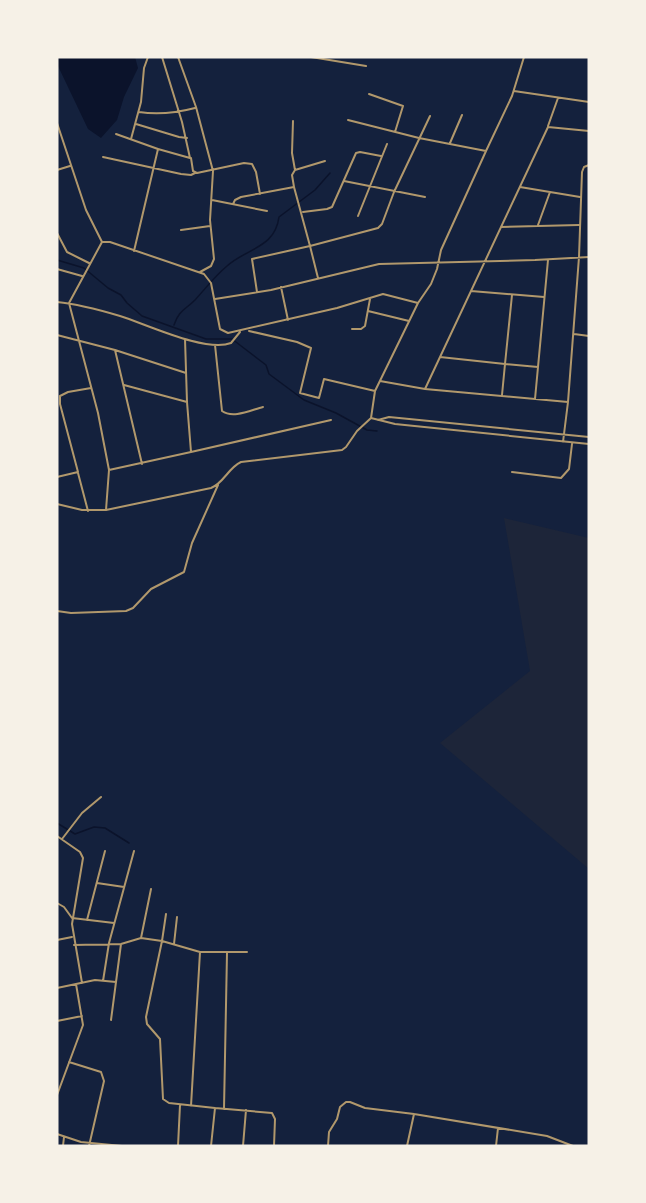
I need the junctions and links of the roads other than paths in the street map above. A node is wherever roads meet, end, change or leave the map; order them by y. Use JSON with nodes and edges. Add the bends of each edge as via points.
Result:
{"nodes":[{"id":1,"x":148,"y":57,"type":"edge"},
{"id":2,"x":162,"y":57,"type":"edge"},
{"id":3,"x":178,"y":57,"type":"edge"},
{"id":4,"x":311,"y":57,"type":"edge"},
{"id":5,"x":342,"y":57,"type":"edge"},
{"id":6,"x":524,"y":57,"type":"edge"},
{"id":7,"x":342,"y":62,"type":"junction"},
{"id":8,"x":366,"y":66,"type":"dead end"},
{"id":9,"x":514,"y":91,"type":"junction"},
{"id":10,"x":369,"y":94,"type":"dead end"},
{"id":11,"x":558,"y":98,"type":"junction"},
{"id":12,"x":589,"y":102,"type":"edge"},
{"id":13,"x":196,"y":108,"type":"junction"},
{"id":14,"x":139,"y":112,"type":"junction"},
{"id":15,"x":179,"y":112,"type":"junction"},
{"id":16,"x":462,"y":115,"type":"dead end"},
{"id":17,"x":430,"y":116,"type":"dead end"},
{"id":18,"x":348,"y":120,"type":"dead end"},
{"id":19,"x":293,"y":122,"type":"dead end"},
{"id":20,"x":57,"y":123,"type":"edge"},
{"id":21,"x":136,"y":123,"type":"junction"},
{"id":22,"x":548,"y":127,"type":"junction"},
{"id":23,"x":589,"y":131,"type":"edge"},
{"id":24,"x":396,"y":132,"type":"junction"},
{"id":25,"x":116,"y":134,"type":"dead end"},
{"id":26,"x":187,"y":138,"type":"junction"},
{"id":27,"x":419,"y":138,"type":"junction"},
{"id":28,"x":131,"y":139,"type":"junction"},
{"id":29,"x":450,"y":143,"type":"junction"},
{"id":30,"x":387,"y":144,"type":"dead end"},
{"id":31,"x":158,"y":149,"type":"junction"},
{"id":32,"x":486,"y":151,"type":"junction"},
{"id":33,"x":381,"y":156,"type":"junction"},
{"id":34,"x":103,"y":157,"type":"dead end"},
{"id":35,"x":190,"y":158,"type":"junction"},
{"id":36,"x":325,"y":161,"type":"dead end"},
{"id":37,"x":589,"y":165,"type":"edge"},
{"id":38,"x":70,"y":166,"type":"junction"},
{"id":39,"x":57,"y":170,"type":"edge"},
{"id":40,"x":155,"y":170,"type":"junction"},
{"id":41,"x":295,"y":170,"type":"junction"},
{"id":42,"x":213,"y":171,"type":"junction"},
{"id":43,"x":195,"y":173,"type":"junction"},
{"id":44,"x":344,"y":181,"type":"junction"},
{"id":45,"x":294,"y":186,"type":"junction"},
{"id":46,"x":369,"y":186,"type":"junction"},
{"id":47,"x":520,"y":187,"type":"junction"},
{"id":48,"x":394,"y":192,"type":"junction"},
{"id":49,"x":550,"y":192,"type":"junction"},
{"id":50,"x":260,"y":194,"type":"junction"},
{"id":51,"x":425,"y":197,"type":"dead end"},
{"id":52,"x":580,"y":197,"type":"junction"},
{"id":53,"x":212,"y":200,"type":"junction"},
{"id":54,"x":233,"y":204,"type":"junction"},
{"id":55,"x":267,"y":211,"type":"dead end"},
{"id":56,"x":302,"y":213,"type":"junction"},
{"id":57,"x":358,"y":216,"type":"dead end"},
{"id":58,"x":580,"y":225,"type":"junction"},
{"id":59,"x":210,"y":226,"type":"junction"},
{"id":60,"x":537,"y":226,"type":"junction"},
{"id":61,"x":501,"y":227,"type":"junction"},
{"id":62,"x":181,"y":230,"type":"dead end"},
{"id":63,"x":57,"y":233,"type":"edge"},
{"id":64,"x":102,"y":242,"type":"junction"},
{"id":65,"x":310,"y":246,"type":"junction"},
{"id":66,"x":134,"y":251,"type":"junction"},
{"id":67,"x":589,"y":257,"type":"edge"},
{"id":68,"x":579,"y":258,"type":"junction"},
{"id":69,"x":548,"y":260,"type":"junction"},
{"id":70,"x":484,"y":262,"type":"junction"},
{"id":71,"x":438,"y":263,"type":"junction"},
{"id":72,"x":88,"y":265,"type":"junction"},
{"id":73,"x":57,"y":269,"type":"edge"},
{"id":74,"x":200,"y":272,"type":"junction"},
{"id":75,"x":83,"y":275,"type":"junction"},
{"id":76,"x":318,"y":278,"type":"junction"},
{"id":77,"x":281,"y":287,"type":"junction"},
{"id":78,"x":471,"y":291,"type":"junction"},
{"id":79,"x":257,"y":292,"type":"junction"},
{"id":80,"x":512,"y":295,"type":"junction"},
{"id":81,"x":544,"y":297,"type":"junction"},
{"id":82,"x":370,"y":298,"type":"junction"},
{"id":83,"x":214,"y":299,"type":"junction"},
{"id":84,"x":57,"y":302,"type":"edge"},
{"id":85,"x":69,"y":303,"type":"junction"},
{"id":86,"x":418,"y":303,"type":"junction"},
{"id":87,"x":368,"y":311,"type":"junction"},
{"id":88,"x":288,"y":320,"type":"junction"},
{"id":89,"x":410,"y":321,"type":"junction"},
{"id":90,"x":247,"y":330,"type":"junction"},
{"id":91,"x":352,"y":330,"type":"dead end"},
{"id":92,"x":240,"y":332,"type":"junction"},
{"id":93,"x":574,"y":334,"type":"junction"},
{"id":94,"x":57,"y":335,"type":"edge"},
{"id":95,"x":589,"y":336,"type":"edge"},
{"id":96,"x":80,"y":339,"type":"junction"},
{"id":97,"x":186,"y":339,"type":"junction"},
{"id":98,"x":215,"y":345,"type":"junction"},
{"id":99,"x":115,"y":350,"type":"junction"},
{"id":100,"x":440,"y":357,"type":"junction"},
{"id":101,"x":505,"y":364,"type":"junction"},
{"id":102,"x":538,"y":367,"type":"junction"},
{"id":103,"x":186,"y":373,"type":"junction"},
{"id":104,"x":380,"y":381,"type":"junction"},
{"id":105,"x":124,"y":385,"type":"junction"},
{"id":106,"x":92,"y":388,"type":"junction"},
{"id":107,"x":424,"y":389,"type":"junction"},
{"id":108,"x":375,"y":391,"type":"junction"},
{"id":109,"x":59,"y":396,"type":"edge"},
{"id":110,"x":502,"y":396,"type":"junction"},
{"id":111,"x":535,"y":399,"type":"junction"},
{"id":112,"x":187,"y":402,"type":"junction"},
{"id":113,"x":568,"y":402,"type":"junction"},
{"id":114,"x":263,"y":407,"type":"dead end"},
{"id":115,"x":371,"y":418,"type":"junction"},
{"id":116,"x":331,"y":420,"type":"dead end"},
{"id":117,"x":377,"y":420,"type":"junction"},
{"id":118,"x":564,"y":435,"type":"junction"},
{"id":119,"x":589,"y":438,"type":"edge"},
{"id":120,"x":563,"y":442,"type":"junction"},
{"id":121,"x":572,"y":443,"type":"junction"},
{"id":122,"x":589,"y":444,"type":"edge"},
{"id":123,"x":190,"y":452,"type":"junction"},
{"id":124,"x":142,"y":464,"type":"junction"},
{"id":125,"x":109,"y":470,"type":"junction"},
{"id":126,"x":78,"y":472,"type":"junction"},
{"id":127,"x":512,"y":472,"type":"dead end"},
{"id":128,"x":57,"y":477,"type":"edge"},
{"id":129,"x":218,"y":485,"type":"junction"},
{"id":130,"x":57,"y":504,"type":"edge"},
{"id":131,"x":106,"y":510,"type":"junction"},
{"id":132,"x":88,"y":511,"type":"junction"},
{"id":133,"x":57,"y":611,"type":"edge"},
{"id":134,"x":100,"y":797,"type":"dead end"},
{"id":135,"x":57,"y":836,"type":"edge"},
{"id":136,"x":62,"y":839,"type":"junction"},
{"id":137,"x":105,"y":851,"type":"dead end"},
{"id":138,"x":134,"y":851,"type":"dead end"},
{"id":139,"x":97,"y":883,"type":"junction"},
{"id":140,"x":124,"y":887,"type":"junction"},
{"id":141,"x":151,"y":889,"type":"dead end"},
{"id":142,"x":57,"y":903,"type":"edge"},
{"id":143,"x":166,"y":914,"type":"dead end"},
{"id":144,"x":177,"y":917,"type":"dead end"},
{"id":145,"x":72,"y":918,"type":"junction"},
{"id":146,"x":87,"y":920,"type":"junction"},
{"id":147,"x":114,"y":923,"type":"junction"},
{"id":148,"x":73,"y":937,"type":"junction"},
{"id":149,"x":141,"y":938,"type":"junction"},
{"id":150,"x":57,"y":940,"type":"edge"},
{"id":151,"x":162,"y":941,"type":"junction"},
{"id":152,"x":109,"y":944,"type":"junction"},
{"id":153,"x":121,"y":944,"type":"junction"},
{"id":154,"x":174,"y":944,"type":"junction"},
{"id":155,"x":74,"y":945,"type":"junction"},
{"id":156,"x":227,"y":951,"type":"junction"},
{"id":157,"x":200,"y":952,"type":"junction"},
{"id":158,"x":247,"y":952,"type":"dead end"},
{"id":159,"x":104,"y":981,"type":"junction"},
{"id":160,"x":82,"y":982,"type":"junction"},
{"id":161,"x":116,"y":982,"type":"junction"},
{"id":162,"x":76,"y":984,"type":"junction"},
{"id":163,"x":57,"y":988,"type":"edge"},
{"id":164,"x":82,"y":1016,"type":"junction"},
{"id":165,"x":111,"y":1020,"type":"dead end"},
{"id":166,"x":57,"y":1021,"type":"edge"},
{"id":167,"x":69,"y":1062,"type":"junction"},
{"id":168,"x":57,"y":1079,"type":"edge"},
{"id":169,"x":62,"y":1081,"type":"junction"},
{"id":170,"x":57,"y":1095,"type":"edge"},
{"id":171,"x":180,"y":1105,"type":"junction"},
{"id":172,"x":191,"y":1106,"type":"junction"},
{"id":173,"x":215,"y":1108,"type":"junction"},
{"id":174,"x":224,"y":1109,"type":"junction"},
{"id":175,"x":246,"y":1110,"type":"junction"},
{"id":176,"x":414,"y":1114,"type":"junction"},
{"id":177,"x":498,"y":1128,"type":"junction"},
{"id":178,"x":57,"y":1134,"type":"edge"},
{"id":179,"x":64,"y":1137,"type":"junction"},
{"id":180,"x":89,"y":1144,"type":"edge"},
{"id":181,"x":564,"y":1144,"type":"edge"},
{"id":182,"x":63,"y":1146,"type":"edge"},
{"id":183,"x":122,"y":1146,"type":"edge"},
{"id":184,"x":178,"y":1146,"type":"edge"},
{"id":185,"x":211,"y":1146,"type":"edge"},
{"id":186,"x":243,"y":1146,"type":"edge"},
{"id":187,"x":274,"y":1146,"type":"edge"},
{"id":188,"x":328,"y":1146,"type":"edge"},
{"id":189,"x":407,"y":1146,"type":"edge"},
{"id":190,"x":496,"y":1146,"type":"edge"},
{"id":191,"x":573,"y":1146,"type":"edge"}],
"edges":[{"from":1,"to":14,"type":"street"},
{"from":2,"to":15,"type":"street"},
{"from":3,"to":13,"type":"street"},
{"from":4,"to":7,"type":"street"},
{"from":5,"to":7,"type":"street"},
{"from":6,"to":9,"type":"street"},
{"from":7,"to":8,"type":"street"},
{"from":9,"to":11,"type":"street"},
{"from":9,"to":32,"type":"street"},
{"from":10,"to":24,"type":"street","via":[[403,106]]},
{"from":11,"to":12,"type":"street"},
{"from":11,"to":22,"type":"street"},
{"from":13,"to":15,"type":"street"},
{"from":13,"to":42,"type":"street"},
{"from":14,"to":15,"type":"street"},
{"from":14,"to":21,"type":"street"},
{"from":15,"to":26,"type":"street"},
{"from":16,"to":29,"type":"street"},
{"from":17,"to":27,"type":"street"},
{"from":18,"to":24,"type":"street"},
{"from":19,"to":41,"type":"street"},
{"from":20,"to":38,"type":"street"},
{"from":21,"to":26,"type":"street"},
{"from":21,"to":28,"type":"street"},
{"from":22,"to":23,"type":"street"},
{"from":22,"to":47,"type":"street"},
{"from":24,"to":27,"type":"street"},
{"from":25,"to":28,"type":"street"},
{"from":26,"to":35,"type":"street"},
{"from":27,"to":29,"type":"street"},
{"from":27,"to":48,"type":"street"},
{"from":28,"to":31,"type":"street"},
{"from":29,"to":32,"type":"street"},
{"from":30,"to":33,"type":"street"},
{"from":31,"to":35,"type":"street"},
{"from":31,"to":40,"type":"street"},
{"from":32,"to":71,"type":"street"},
{"from":33,"to":44,"type":"street","via":[[357,152]]},
{"from":33,"to":46,"type":"street"},
{"from":34,"to":40,"type":"street"},
{"from":35,"to":43,"type":"street"},
{"from":36,"to":41,"type":"street"},
{"from":37,"to":52,"type":"street","via":[[583,168]]},
{"from":38,"to":39,"type":"street"},
{"from":38,"to":64,"type":"street"},
{"from":40,"to":43,"type":"street"},
{"from":40,"to":66,"type":"street"},
{"from":41,"to":45,"type":"street"},
{"from":42,"to":43,"type":"street"},
{"from":42,"to":50,"type":"street","via":[[252,164]]},
{"from":42,"to":53,"type":"street"},
{"from":44,"to":46,"type":"street"},
{"from":44,"to":56,"type":"street","via":[[330,208]]},
{"from":45,"to":50,"type":"street"},
{"from":45,"to":56,"type":"street"},
{"from":46,"to":48,"type":"street"},
{"from":46,"to":57,"type":"street"},
{"from":47,"to":49,"type":"street"},
{"from":47,"to":61,"type":"street"},
{"from":48,"to":51,"type":"street"},
{"from":48,"to":65,"type":"street","via":[[378,228]]},
{"from":49,"to":52,"type":"street"},
{"from":49,"to":60,"type":"street"},
{"from":50,"to":54,"type":"street","via":[[239,198]]},
{"from":52,"to":58,"type":"street"},
{"from":53,"to":54,"type":"street"},
{"from":53,"to":59,"type":"street"},
{"from":54,"to":55,"type":"street"},
{"from":56,"to":65,"type":"street"},
{"from":58,"to":60,"type":"street"},
{"from":58,"to":68,"type":"street"},
{"from":59,"to":62,"type":"street"},
{"from":59,"to":74,"type":"street","via":[[213,262]]},
{"from":60,"to":61,"type":"street"},
{"from":61,"to":70,"type":"street"},
{"from":63,"to":72,"type":"street","via":[[67,252]]},
{"from":64,"to":66,"type":"street"},
{"from":64,"to":72,"type":"street"},
{"from":65,"to":76,"type":"street"},
{"from":65,"to":79,"type":"street","via":[[252,259]]},
{"from":66,"to":74,"type":"street"},
{"from":67,"to":68,"type":"street"},
{"from":68,"to":69,"type":"street"},
{"from":68,"to":93,"type":"street"},
{"from":69,"to":70,"type":"street"},
{"from":69,"to":81,"type":"street"},
{"from":70,"to":71,"type":"street"},
{"from":70,"to":78,"type":"street"},
{"from":71,"to":76,"type":"street","via":[[379,264]]},
{"from":71,"to":86,"type":"street","via":[[431,284]]},
{"from":72,"to":75,"type":"street"},
{"from":73,"to":75,"type":"street"},
{"from":74,"to":83,"type":"street","via":[[211,283]]},
{"from":75,"to":85,"type":"street"},
{"from":76,"to":77,"type":"street"},
{"from":77,"to":79,"type":"street"},
{"from":77,"to":88,"type":"street"},
{"from":78,"to":80,"type":"street"},
{"from":78,"to":100,"type":"street"},
{"from":79,"to":83,"type":"street"},
{"from":80,"to":81,"type":"street"},
{"from":80,"to":101,"type":"street"},
{"from":81,"to":102,"type":"street"},
{"from":82,"to":86,"type":"street","via":[[387,294]]},
{"from":82,"to":87,"type":"street"},
{"from":82,"to":88,"type":"street"},
{"from":83,"to":92,"type":"street","via":[[221,331]]},
{"from":84,"to":85,"type":"street"},
{"from":85,"to":96,"type":"street"},
{"from":85,"to":97,"type":"street"},
{"from":86,"to":89,"type":"street"},
{"from":87,"to":89,"type":"street"},
{"from":87,"to":91,"type":"street","via":[[364,326]]},
{"from":88,"to":90,"type":"street"},
{"from":89,"to":104,"type":"street"},
{"from":90,"to":92,"type":"street"},
{"from":90,"to":108,"type":"street","via":[[311,348],[300,393],[319,398],[324,379]]},
{"from":92,"to":98,"type":"street","via":[[231,343]]},
{"from":93,"to":95,"type":"street"},
{"from":93,"to":113,"type":"street"},
{"from":94,"to":96,"type":"street"},
{"from":96,"to":99,"type":"street"},
{"from":96,"to":106,"type":"street"},
{"from":97,"to":98,"type":"street"},
{"from":97,"to":103,"type":"street"},
{"from":98,"to":114,"type":"street","via":[[222,411],[232,415]]},
{"from":99,"to":103,"type":"street"},
{"from":99,"to":105,"type":"street"},
{"from":100,"to":101,"type":"street"},
{"from":100,"to":107,"type":"street"},
{"from":101,"to":102,"type":"street"},
{"from":101,"to":110,"type":"street"},
{"from":102,"to":111,"type":"street"},
{"from":103,"to":112,"type":"street"},
{"from":104,"to":107,"type":"street"},
{"from":104,"to":108,"type":"street"},
{"from":105,"to":112,"type":"street"},
{"from":105,"to":124,"type":"street"},
{"from":106,"to":109,"type":"street"},
{"from":106,"to":125,"type":"street"},
{"from":107,"to":110,"type":"street"},
{"from":108,"to":115,"type":"street"},
{"from":109,"to":126,"type":"street"},
{"from":110,"to":111,"type":"street"},
{"from":111,"to":113,"type":"street"},
{"from":112,"to":123,"type":"street"},
{"from":113,"to":118,"type":"street"},
{"from":115,"to":117,"type":"street"},
{"from":115,"to":129,"type":"street","via":[[340,451],[241,462],[232,466]]},
{"from":116,"to":123,"type":"street"},
{"from":117,"to":118,"type":"street","via":[[386,417]]},
{"from":117,"to":120,"type":"street"},
{"from":118,"to":119,"type":"street"},
{"from":118,"to":120,"type":"street"},
{"from":120,"to":121,"type":"street"},
{"from":121,"to":122,"type":"street"},
{"from":121,"to":127,"type":"street","via":[[569,470],[561,478]]},
{"from":123,"to":124,"type":"street"},
{"from":124,"to":125,"type":"street"},
{"from":125,"to":131,"type":"street"},
{"from":126,"to":128,"type":"street"},
{"from":126,"to":132,"type":"street"},
{"from":129,"to":131,"type":"street"},
{"from":129,"to":133,"type":"street","via":[[180,576],[151,589],[126,611]]},
{"from":130,"to":132,"type":"street"},
{"from":131,"to":132,"type":"street"},
{"from":134,"to":136,"type":"street"},
{"from":135,"to":136,"type":"street"},
{"from":136,"to":145,"type":"street","via":[[83,858]]},
{"from":137,"to":139,"type":"street"},
{"from":138,"to":140,"type":"street"},
{"from":139,"to":140,"type":"street"},
{"from":139,"to":146,"type":"street"},
{"from":140,"to":147,"type":"street"},
{"from":141,"to":149,"type":"street"},
{"from":142,"to":145,"type":"street"},
{"from":143,"to":151,"type":"street"},
{"from":144,"to":154,"type":"street"},
{"from":145,"to":146,"type":"street"},
{"from":145,"to":148,"type":"street"},
{"from":146,"to":147,"type":"street"},
{"from":147,"to":152,"type":"street"},
{"from":148,"to":150,"type":"street"},
{"from":148,"to":155,"type":"street"},
{"from":149,"to":151,"type":"street"},
{"from":149,"to":153,"type":"street"},
{"from":151,"to":154,"type":"street"},
{"from":151,"to":171,"type":"street","via":[[146,1022],[160,1039],[163,1099]]},
{"from":152,"to":153,"type":"street"},
{"from":152,"to":155,"type":"street"},
{"from":152,"to":159,"type":"street"},
{"from":153,"to":161,"type":"street"},
{"from":154,"to":157,"type":"street"},
{"from":155,"to":160,"type":"street"},
{"from":156,"to":157,"type":"street"},
{"from":156,"to":158,"type":"street"},
{"from":156,"to":174,"type":"street"},
{"from":157,"to":172,"type":"street"},
{"from":159,"to":160,"type":"street"},
{"from":159,"to":161,"type":"street"},
{"from":160,"to":162,"type":"street"},
{"from":161,"to":165,"type":"street"},
{"from":162,"to":163,"type":"street"},
{"from":162,"to":164,"type":"street"},
{"from":164,"to":166,"type":"street"},
{"from":164,"to":167,"type":"street","via":[[83,1025]]},
{"from":167,"to":169,"type":"street"},
{"from":167,"to":180,"type":"street","via":[[104,1076]]},
{"from":168,"to":169,"type":"street"},
{"from":169,"to":170,"type":"street"},
{"from":171,"to":172,"type":"street"},
{"from":171,"to":184,"type":"street"},
{"from":172,"to":173,"type":"street"},
{"from":173,"to":174,"type":"street"},
{"from":173,"to":185,"type":"street"},
{"from":174,"to":175,"type":"street"},
{"from":175,"to":186,"type":"street"},
{"from":175,"to":187,"type":"street","via":[[275,1115]]},
{"from":176,"to":177,"type":"street"},
{"from":176,"to":188,"type":"street","via":[[346,1102],[329,1132]]},
{"from":176,"to":189,"type":"street"},
{"from":177,"to":181,"type":"street","via":[[547,1136]]},
{"from":177,"to":190,"type":"street"},
{"from":178,"to":179,"type":"street"},
{"from":179,"to":180,"type":"street"},
{"from":179,"to":182,"type":"street"},
{"from":180,"to":183,"type":"street"},
{"from":181,"to":191,"type":"street"}]}
